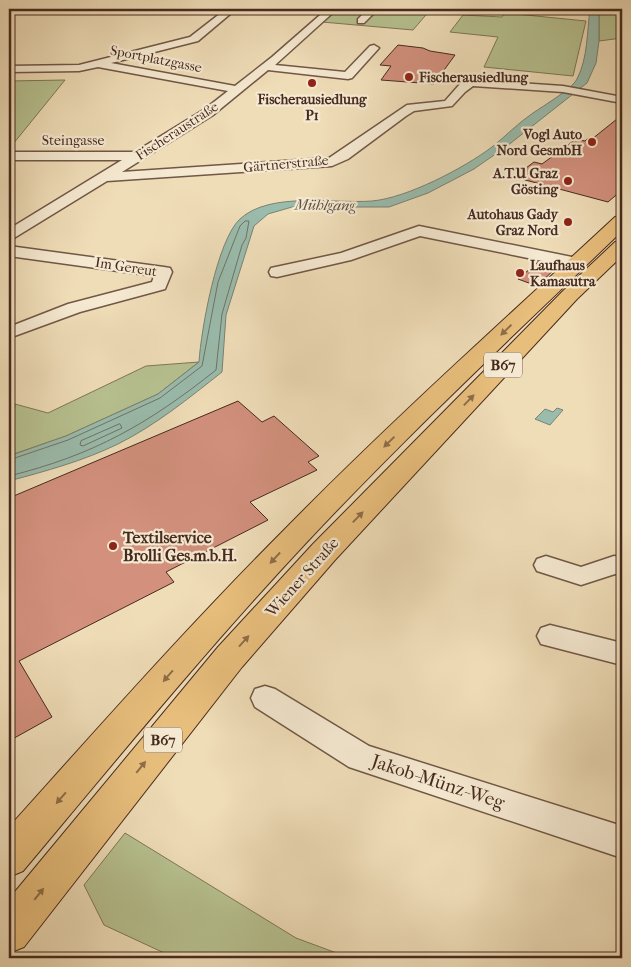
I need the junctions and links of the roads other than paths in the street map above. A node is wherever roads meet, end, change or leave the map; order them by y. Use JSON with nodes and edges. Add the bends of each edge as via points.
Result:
{"nodes":[{"id":1,"x":231,"y":9,"type":"edge"},
{"id":2,"x":332,"y":9,"type":"edge"},
{"id":3,"x":374,"y":9,"type":"edge"},
{"id":4,"x":360,"y":21,"type":"dead end"},
{"id":5,"x":374,"y":48,"type":"dead end"},
{"id":6,"x":98,"y":64,"type":"junction"},
{"id":7,"x":266,"y":67,"type":"junction"},
{"id":8,"x":9,"y":69,"type":"edge"},
{"id":9,"x":238,"y":90,"type":"junction"},
{"id":10,"x":622,"y":100,"type":"edge"},
{"id":11,"x":9,"y":156,"type":"edge"},
{"id":12,"x":136,"y":156,"type":"junction"},
{"id":13,"x":103,"y":177,"type":"junction"},
{"id":14,"x":622,"y":220,"type":"edge"},
{"id":15,"x":9,"y":235,"type":"edge"},
{"id":16,"x":622,"y":246,"type":"edge"},
{"id":17,"x":9,"y":250,"type":"edge"},
{"id":18,"x":577,"y":263,"type":"junction"},
{"id":19,"x":277,"y":272,"type":"dead end"},
{"id":20,"x":9,"y":333,"type":"edge"},
{"id":21,"x":546,"y":565,"type":"dead end"},
{"id":22,"x":622,"y":566,"type":"edge"},
{"id":23,"x":550,"y":636,"type":"dead end"},
{"id":24,"x":622,"y":654,"type":"edge"},
{"id":25,"x":265,"y":698,"type":"dead end"},
{"id":26,"x":622,"y":842,"type":"edge"},
{"id":27,"x":9,"y":857,"type":"edge"},
{"id":28,"x":9,"y":932,"type":"edge"}],
"edges":[{"from":1,"to":6,"type":"street","via":[[194,39]]},
{"from":2,"to":7,"type":"street","name":"Fischeraustraße"},
{"from":3,"to":4,"type":"street"},
{"from":5,"to":7,"type":"street","via":[[348,76]]},
{"from":6,"to":8,"type":"street","name":"Sportplatzgasse","via":[[72,68]]},
{"from":6,"to":9,"type":"street","name":"Sportplatzgasse"},
{"from":7,"to":9,"type":"street","name":"Fischeraustraße"},
{"from":9,"to":12,"type":"street","name":"Fischeraustraße","via":[[209,112]]},
{"from":10,"to":13,"type":"street","name":"Gärtnerstraße","via":[[564,89],[468,84],[448,104],[411,108],[402,113],[332,162]]},
{"from":11,"to":12,"type":"street","name":"Steingasse"},
{"from":12,"to":13,"type":"street","name":"Fischeraustraße"},
{"from":13,"to":15,"type":"street","name":"Fischeraustraße"},
{"from":14,"to":18,"type":"main road","name":"Wiener Straße","number":"B67"},
{"from":28,"to":16,"type":"main road","name":"Wiener Straße","number":"B67","one_way":true,"via":[[242,643],[449,421],[570,295]]},
{"from":17,"to":20,"type":"street","name":"Im Gereut","via":[[164,272],[159,285],[74,308]]},
{"from":18,"to":19,"type":"street","via":[[414,230],[345,257]]},
{"from":18,"to":27,"type":"main road","name":"Wiener Straße","number":"B67","one_way":true,"via":[[294,536]]},
{"from":21,"to":22,"type":"street","via":[[581,576]]},
{"from":23,"to":24,"type":"street"},
{"from":25,"to":26,"type":"street","name":"Jakob-Münz-Weg","via":[[360,757]]}]}
